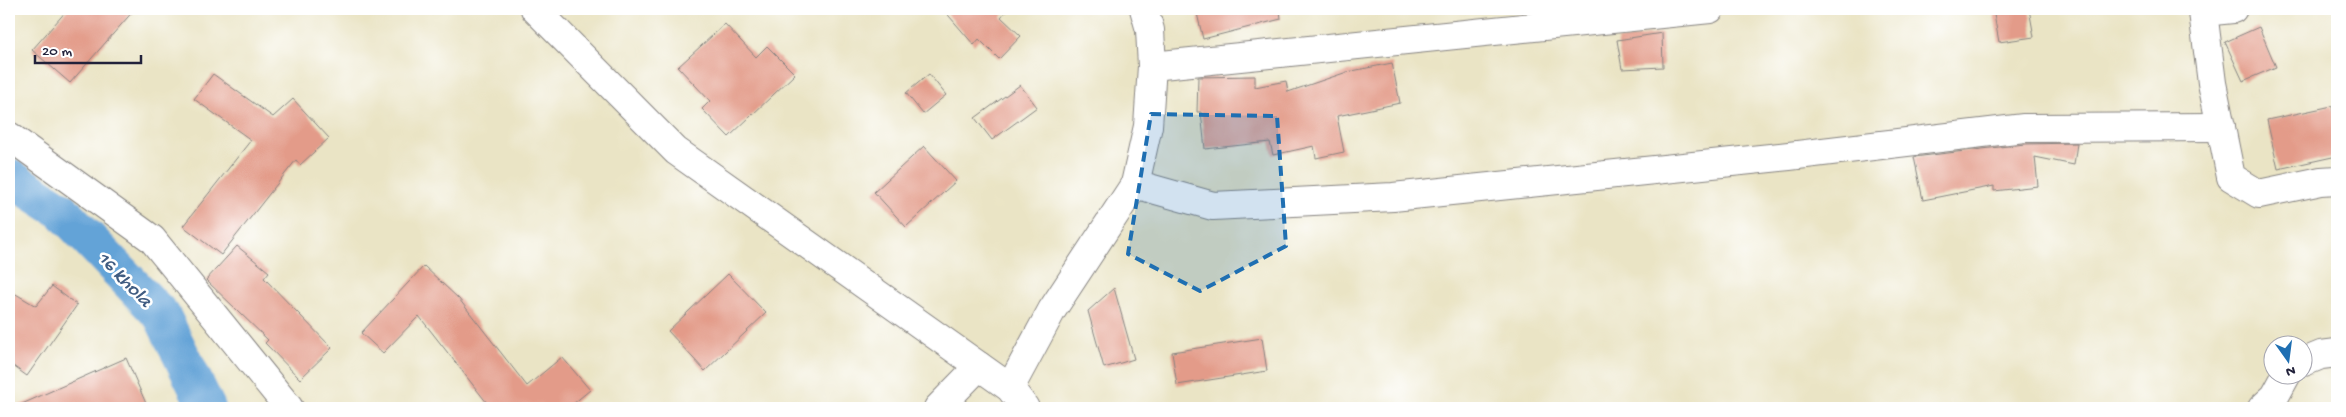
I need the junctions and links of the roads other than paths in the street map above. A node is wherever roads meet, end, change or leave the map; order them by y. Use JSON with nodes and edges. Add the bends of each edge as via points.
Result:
{"nodes":[{"id":1,"x":535,"y":9,"type":"edge"},
{"id":2,"x":1144,"y":9,"type":"edge"},
{"id":3,"x":1710,"y":9,"type":"edge"},
{"id":4,"x":2233,"y":9,"type":"edge"},
{"id":5,"x":2202,"y":10,"type":"edge"},
{"id":6,"x":1152,"y":66,"type":"junction"},
{"id":7,"x":2221,"y":127,"type":"junction"},
{"id":8,"x":9,"y":136,"type":"edge"},
{"id":9,"x":2337,"y":180,"type":"edge"},
{"id":10,"x":1135,"y":184,"type":"junction"},
{"id":11,"x":2337,"y":353,"type":"edge"},
{"id":12,"x":2314,"y":357,"type":"edge"},
{"id":13,"x":979,"y":366,"type":"junction"},
{"id":14,"x":2282,"y":384,"type":"edge"},
{"id":15,"x":1017,"y":398,"type":"edge"},
{"id":16,"x":288,"y":408,"type":"edge"},
{"id":17,"x":938,"y":408,"type":"edge"},
{"id":18,"x":2262,"y":408,"type":"edge"}],
"edges":[{"from":1,"to":13,"type":"street","via":[[676,151]]},
{"from":2,"to":6,"type":"street","via":[[1150,30]]},
{"from":3,"to":6,"type":"street"},
{"from":4,"to":5,"type":"street"},
{"from":5,"to":7,"type":"street"},
{"from":6,"to":10,"type":"street","via":[[1148,126]]},
{"from":7,"to":9,"type":"street","via":[[2231,177],[2258,194]]},
{"from":7,"to":10,"type":"street","via":[[2024,128],[1789,156],[1393,196],[1213,206]]},
{"from":8,"to":16,"type":"street","via":[[152,239]]},
{"from":10,"to":15,"type":"street","via":[[1052,310]]},
{"from":11,"to":12,"type":"street"},
{"from":13,"to":15,"type":"street"},
{"from":13,"to":17,"type":"street"},
{"from":14,"to":18,"type":"street","via":[[2275,396]]}]}
